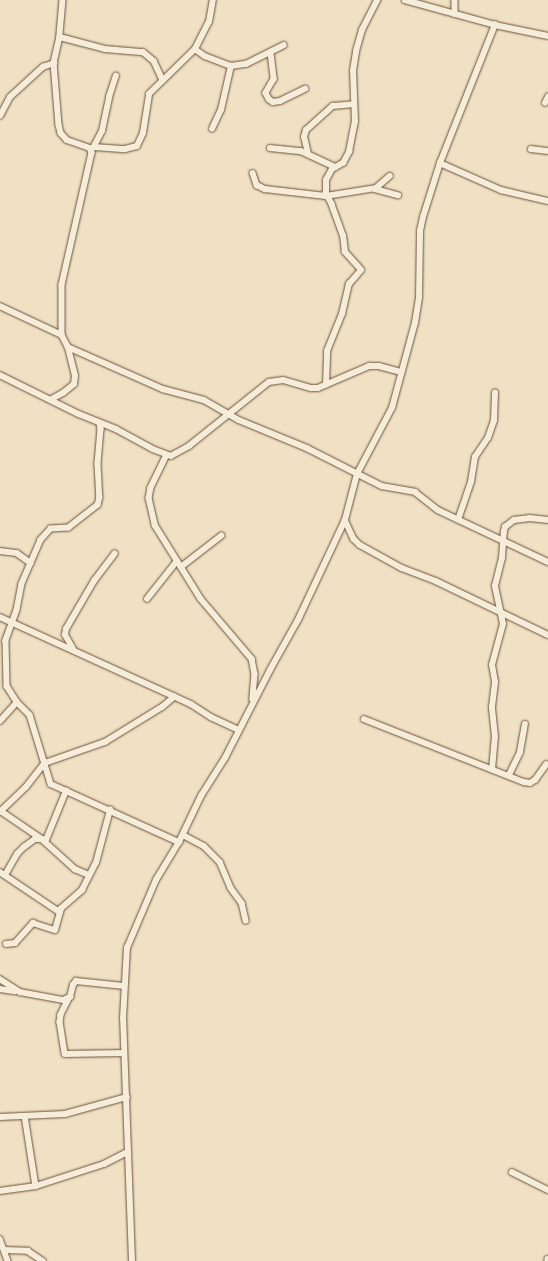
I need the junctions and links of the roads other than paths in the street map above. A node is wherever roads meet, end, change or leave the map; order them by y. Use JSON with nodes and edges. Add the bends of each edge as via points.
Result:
{"nodes":[{"id":1,"x":63,"y":0,"type":"edge"},
{"id":2,"x":213,"y":0,"type":"edge"},
{"id":3,"x":378,"y":0,"type":"edge"},
{"id":4,"x":406,"y":0,"type":"edge"},
{"id":5,"x":455,"y":0,"type":"edge"},
{"id":6,"x":455,"y":14,"type":"junction"},
{"id":7,"x":495,"y":25,"type":"junction"},
{"id":8,"x":548,"y":36,"type":"edge"},
{"id":9,"x":60,"y":37,"type":"junction"},
{"id":10,"x":284,"y":45,"type":"dead end"},
{"id":11,"x":195,"y":49,"type":"junction"},
{"id":12,"x":271,"y":53,"type":"junction"},
{"id":13,"x":54,"y":63,"type":"junction"},
{"id":14,"x":231,"y":66,"type":"junction"},
{"id":15,"x":116,"y":76,"type":"dead end"},
{"id":16,"x":163,"y":80,"type":"junction"},
{"id":17,"x":305,"y":89,"type":"dead end"},
{"id":18,"x":354,"y":104,"type":"junction"},
{"id":19,"x":0,"y":116,"type":"edge"},
{"id":20,"x":212,"y":129,"type":"dead end"},
{"id":21,"x":93,"y":148,"type":"junction"},
{"id":22,"x":270,"y":148,"type":"dead end"},
{"id":23,"x":531,"y":149,"type":"dead end"},
{"id":24,"x":548,"y":151,"type":"edge"},
{"id":25,"x":308,"y":154,"type":"junction"},
{"id":26,"x":440,"y":164,"type":"junction"},
{"id":27,"x":336,"y":167,"type":"junction"},
{"id":28,"x":253,"y":173,"type":"dead end"},
{"id":29,"x":390,"y":176,"type":"dead end"},
{"id":30,"x":371,"y":189,"type":"junction"},
{"id":31,"x":398,"y":195,"type":"dead end"},
{"id":32,"x":326,"y":196,"type":"junction"},
{"id":33,"x":548,"y":200,"type":"edge"},
{"id":34,"x":0,"y":306,"type":"edge"},
{"id":35,"x":62,"y":335,"type":"junction"},
{"id":36,"x":68,"y":347,"type":"junction"},
{"id":37,"x":401,"y":372,"type":"junction"},
{"id":38,"x":0,"y":376,"type":"edge"},
{"id":39,"x":326,"y":385,"type":"junction"},
{"id":40,"x":494,"y":393,"type":"dead end"},
{"id":41,"x":52,"y":399,"type":"junction"},
{"id":42,"x":229,"y":414,"type":"junction"},
{"id":43,"x":100,"y":423,"type":"junction"},
{"id":44,"x":167,"y":455,"type":"junction"},
{"id":45,"x":357,"y":474,"type":"junction"},
{"id":46,"x":345,"y":520,"type":"junction"},
{"id":47,"x":458,"y":520,"type":"junction"},
{"id":48,"x":548,"y":520,"type":"edge"},
{"id":49,"x":221,"y":536,"type":"dead end"},
{"id":50,"x":502,"y":542,"type":"junction"},
{"id":51,"x":0,"y":551,"type":"edge"},
{"id":52,"x":114,"y":554,"type":"dead end"},
{"id":53,"x":178,"y":561,"type":"junction"},
{"id":54,"x":548,"y":562,"type":"edge"},
{"id":55,"x":31,"y":563,"type":"junction"},
{"id":56,"x":181,"y":567,"type":"junction"},
{"id":57,"x":148,"y":599,"type":"dead end"},
{"id":58,"x":500,"y":612,"type":"junction"},
{"id":59,"x":0,"y":617,"type":"edge"},
{"id":60,"x":12,"y":623,"type":"junction"},
{"id":61,"x":548,"y":635,"type":"edge"},
{"id":62,"x":74,"y":651,"type":"junction"},
{"id":63,"x":174,"y":697,"type":"junction"},
{"id":64,"x":17,"y":702,"type":"junction"},
{"id":65,"x":252,"y":703,"type":"junction"},
{"id":66,"x":364,"y":719,"type":"dead end"},
{"id":67,"x":0,"y":721,"type":"edge"},
{"id":68,"x":525,"y":724,"type":"dead end"},
{"id":69,"x":239,"y":730,"type":"junction"},
{"id":70,"x":45,"y":763,"type":"junction"},
{"id":71,"x":546,"y":765,"type":"dead end"},
{"id":72,"x":492,"y":770,"type":"junction"},
{"id":73,"x":509,"y":775,"type":"junction"},
{"id":74,"x":66,"y":791,"type":"junction"},
{"id":75,"x":110,"y":810,"type":"junction"},
{"id":76,"x":1,"y":812,"type":"edge"},
{"id":77,"x":183,"y":835,"type":"junction"},
{"id":78,"x":44,"y":840,"type":"junction"},
{"id":79,"x":179,"y":842,"type":"junction"},
{"id":80,"x":3,"y":874,"type":"edge"},
{"id":81,"x":89,"y":875,"type":"junction"},
{"id":82,"x":61,"y":909,"type":"junction"},
{"id":83,"x":246,"y":921,"type":"dead end"},
{"id":84,"x":6,"y":944,"type":"dead end"},
{"id":85,"x":0,"y":979,"type":"edge"},
{"id":86,"x":124,"y":986,"type":"junction"},
{"id":87,"x":0,"y":989,"type":"edge"},
{"id":88,"x":17,"y":991,"type":"junction"},
{"id":89,"x":70,"y":997,"type":"junction"},
{"id":90,"x":124,"y":1053,"type":"junction"},
{"id":91,"x":126,"y":1097,"type":"junction"},
{"id":92,"x":25,"y":1116,"type":"junction"},
{"id":93,"x":0,"y":1118,"type":"edge"},
{"id":94,"x":128,"y":1152,"type":"junction"},
{"id":95,"x":512,"y":1172,"type":"dead end"},
{"id":96,"x":36,"y":1186,"type":"junction"},
{"id":97,"x":548,"y":1190,"type":"edge"},
{"id":98,"x":0,"y":1191,"type":"edge"},
{"id":99,"x":0,"y":1238,"type":"edge"},
{"id":100,"x":4,"y":1250,"type":"junction"},
{"id":101,"x":8,"y":1261,"type":"edge"},
{"id":102,"x":43,"y":1261,"type":"edge"},
{"id":103,"x":132,"y":1261,"type":"edge"}],
"edges":[{"from":1,"to":9,"type":"street"},
{"from":2,"to":11,"type":"street","via":[[209,22]]},
{"from":3,"to":18,"type":"street","via":[[362,30],[356,51]]},
{"from":4,"to":6,"type":"street"},
{"from":5,"to":6,"type":"street"},
{"from":6,"to":7,"type":"street"},
{"from":7,"to":8,"type":"street"},
{"from":7,"to":26,"type":"street"},
{"from":9,"to":13,"type":"street"},
{"from":9,"to":16,"type":"street","via":[[105,49],[143,52],[154,61]]},
{"from":10,"to":12,"type":"street"},
{"from":11,"to":14,"type":"street"},
{"from":11,"to":16,"type":"street"},
{"from":12,"to":14,"type":"street","via":[[246,64]]},
{"from":12,"to":17,"type":"street","via":[[274,79],[266,93],[269,99],[275,102]]},
{"from":13,"to":19,"type":"street","via":[[43,67],[10,97]]},
{"from":13,"to":21,"type":"street","via":[[61,133],[67,140]]},
{"from":14,"to":20,"type":"street","via":[[221,110]]},
{"from":15,"to":21,"type":"street","via":[[102,131]]},
{"from":16,"to":21,"type":"street","via":[[147,98],[143,133],[137,146]]},
{"from":18,"to":25,"type":"street","via":[[333,106],[306,130]]},
{"from":18,"to":27,"type":"street","via":[[355,122],[348,152],[343,163]]},
{"from":21,"to":35,"type":"street","via":[[65,269]]},
{"from":22,"to":25,"type":"street"},
{"from":23,"to":24,"type":"street"},
{"from":25,"to":27,"type":"street"},
{"from":26,"to":33,"type":"street","via":[[501,190]]},
{"from":26,"to":37,"type":"street","via":[[422,217],[419,298]]},
{"from":27,"to":32,"type":"street","via":[[328,174]]},
{"from":28,"to":32,"type":"street","via":[[258,185],[265,189]]},
{"from":29,"to":30,"type":"street","via":[[380,186]]},
{"from":30,"to":31,"type":"street"},
{"from":30,"to":32,"type":"street"},
{"from":32,"to":39,"type":"street","via":[[343,236],[345,252],[361,270],[349,284],[342,314],[327,350]]},
{"from":34,"to":35,"type":"street"},
{"from":35,"to":36,"type":"street"},
{"from":36,"to":41,"type":"street","via":[[74,384]]},
{"from":36,"to":42,"type":"street","via":[[163,389],[204,400]]},
{"from":37,"to":39,"type":"street","via":[[369,366]]},
{"from":37,"to":45,"type":"street","via":[[392,408]]},
{"from":38,"to":41,"type":"street"},
{"from":39,"to":42,"type":"street","via":[[311,388],[277,380],[259,388]]},
{"from":40,"to":47,"type":"street","via":[[494,421],[488,438],[475,457],[471,482]]},
{"from":41,"to":43,"type":"street"},
{"from":42,"to":44,"type":"street","via":[[178,454]]},
{"from":42,"to":45,"type":"street"},
{"from":43,"to":44,"type":"street"},
{"from":43,"to":55,"type":"street","via":[[98,505],[69,528],[47,532]]},
{"from":44,"to":53,"type":"street","via":[[149,498],[155,525]]},
{"from":45,"to":46,"type":"street"},
{"from":45,"to":47,"type":"street","via":[[389,488],[415,492]]},
{"from":46,"to":58,"type":"street","via":[[360,545],[402,568]]},
{"from":46,"to":65,"type":"street","via":[[298,620]]},
{"from":47,"to":50,"type":"street"},
{"from":48,"to":50,"type":"street","via":[[514,520],[505,527]]},
{"from":49,"to":56,"type":"street"},
{"from":50,"to":54,"type":"street"},
{"from":50,"to":58,"type":"street","via":[[502,558],[495,586]]},
{"from":51,"to":55,"type":"street","via":[[17,553]]},
{"from":52,"to":62,"type":"street","via":[[94,580],[66,629],[65,634]]},
{"from":53,"to":56,"type":"street"},
{"from":53,"to":57,"type":"street"},
{"from":55,"to":60,"type":"street"},
{"from":56,"to":65,"type":"street","via":[[201,599],[252,659],[255,674]]},
{"from":58,"to":61,"type":"street"},
{"from":58,"to":72,"type":"street","via":[[502,628],[492,665],[495,682]]},
{"from":59,"to":60,"type":"street"},
{"from":60,"to":62,"type":"street"},
{"from":60,"to":64,"type":"street","via":[[6,641],[5,671],[10,693]]},
{"from":62,"to":63,"type":"street"},
{"from":63,"to":69,"type":"street"},
{"from":63,"to":70,"type":"street","via":[[162,708],[105,742]]},
{"from":64,"to":67,"type":"street"},
{"from":64,"to":70,"type":"street","via":[[30,715]]},
{"from":65,"to":69,"type":"street"},
{"from":66,"to":72,"type":"street"},
{"from":68,"to":73,"type":"street","via":[[520,752]]},
{"from":69,"to":77,"type":"street"},
{"from":70,"to":74,"type":"street","via":[[51,784]]},
{"from":70,"to":76,"type":"street"},
{"from":71,"to":73,"type":"street","via":[[530,783]]},
{"from":72,"to":73,"type":"street"},
{"from":74,"to":75,"type":"street"},
{"from":74,"to":78,"type":"street"},
{"from":75,"to":79,"type":"street"},
{"from":75,"to":81,"type":"street","via":[[96,863]]},
{"from":76,"to":78,"type":"street"},
{"from":77,"to":79,"type":"street"},
{"from":77,"to":83,"type":"street","via":[[204,846],[220,862],[231,888],[242,903]]},
{"from":78,"to":80,"type":"street","via":[[35,839],[24,847]]},
{"from":78,"to":81,"type":"street","via":[[75,869]]},
{"from":79,"to":86,"type":"street","via":[[156,880],[128,943]]},
{"from":80,"to":82,"type":"street","via":[[54,910]]},
{"from":81,"to":82,"type":"street","via":[[82,890]]},
{"from":82,"to":84,"type":"street","via":[[55,930],[33,923],[15,943]]},
{"from":85,"to":88,"type":"street"},
{"from":86,"to":89,"type":"street","via":[[76,981]]},
{"from":86,"to":90,"type":"street"},
{"from":87,"to":88,"type":"street"},
{"from":88,"to":89,"type":"street","via":[[52,999]]},
{"from":89,"to":90,"type":"street","via":[[60,1022],[65,1054]]},
{"from":90,"to":91,"type":"street"},
{"from":91,"to":92,"type":"street","via":[[66,1114]]},
{"from":91,"to":94,"type":"street"},
{"from":92,"to":93,"type":"street"},
{"from":92,"to":96,"type":"street"},
{"from":94,"to":96,"type":"street","via":[[104,1164]]},
{"from":94,"to":103,"type":"street"},
{"from":95,"to":97,"type":"street"},
{"from":96,"to":98,"type":"street"},
{"from":99,"to":100,"type":"street"},
{"from":100,"to":101,"type":"street"},
{"from":100,"to":102,"type":"street","via":[[28,1251]]}]}
